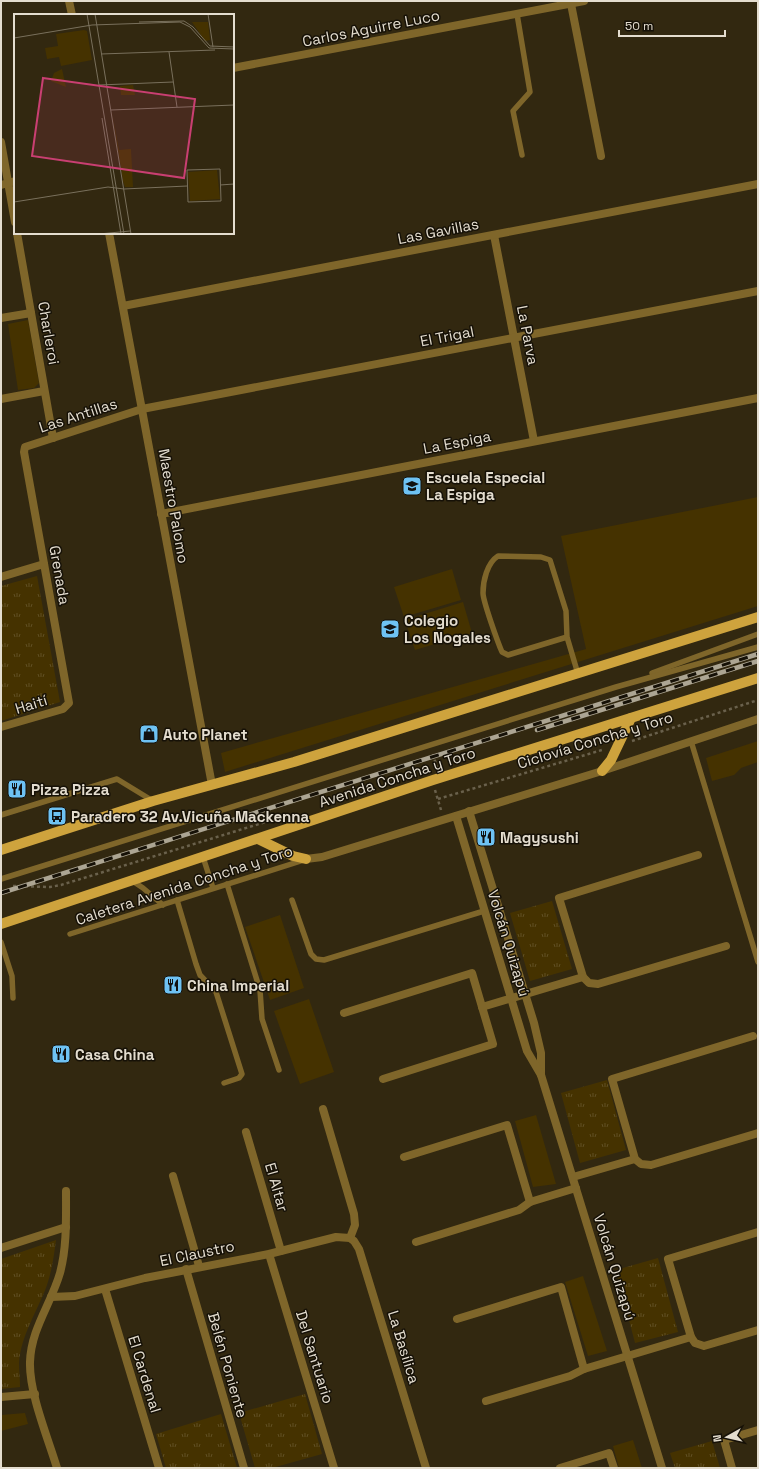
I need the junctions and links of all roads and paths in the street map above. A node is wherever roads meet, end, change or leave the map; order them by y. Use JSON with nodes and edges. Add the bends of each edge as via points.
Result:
{"nodes":[{"id":1,"x":69,"y":1,"type":"edge"},
{"id":2,"x":584,"y":1,"type":"edge"},
{"id":3,"x":571,"y":4,"type":"junction"},
{"id":4,"x":72,"y":14,"type":"edge"},
{"id":5,"x":517,"y":14,"type":"junction"},
{"id":6,"x":234,"y":68,"type":"edge"},
{"id":7,"x":1,"y":142,"type":"edge"},
{"id":8,"x":522,"y":155,"type":"dead end"},
{"id":9,"x":601,"y":156,"type":"dead end"},
{"id":10,"x":8,"y":183,"type":"edge"},
{"id":11,"x":758,"y":184,"type":"edge"},
{"id":12,"x":14,"y":216,"type":"edge"},
{"id":13,"x":17,"y":234,"type":"edge"},
{"id":14,"x":109,"y":234,"type":"edge"},
{"id":15,"x":494,"y":235,"type":"junction"},
{"id":16,"x":758,"y":291,"type":"edge"},
{"id":17,"x":123,"y":306,"type":"junction"},
{"id":18,"x":31,"y":313,"type":"junction"},
{"id":19,"x":1,"y":318,"type":"edge"},
{"id":20,"x":514,"y":338,"type":"junction"},
{"id":21,"x":44,"y":391,"type":"junction"},
{"id":22,"x":758,"y":398,"type":"edge"},
{"id":23,"x":1,"y":399,"type":"edge"},
{"id":24,"x":142,"y":410,"type":"junction"},
{"id":25,"x":53,"y":438,"type":"junction"},
{"id":26,"x":534,"y":441,"type":"junction"},
{"id":27,"x":24,"y":448,"type":"joint"},
{"id":28,"x":161,"y":514,"type":"junction"},
{"id":29,"x":44,"y":564,"type":"junction"},
{"id":30,"x":1,"y":577,"type":"edge"},
{"id":31,"x":758,"y":618,"type":"edge"},
{"id":32,"x":758,"y":634,"type":"edge"},
{"id":33,"x":567,"y":637,"type":"junction"},
{"id":34,"x":758,"y":647,"type":"edge"},
{"id":35,"x":578,"y":675,"type":"junction"},
{"id":36,"x":758,"y":678,"type":"edge"},
{"id":37,"x":616,"y":687,"type":"junction"},
{"id":38,"x":758,"y":700,"type":"edge"},
{"id":39,"x":68,"y":706,"type":"joint"},
{"id":40,"x":631,"y":718,"type":"junction"},
{"id":41,"x":758,"y":719,"type":"edge"},
{"id":42,"x":1,"y":728,"type":"edge"},
{"id":43,"x":691,"y":742,"type":"junction"},
{"id":44,"x":618,"y":746,"type":"junction"},
{"id":45,"x":602,"y":770,"type":"junction"},
{"id":46,"x":212,"y":785,"type":"junction"},
{"id":47,"x":438,"y":799,"type":"dead end"},
{"id":48,"x":153,"y":801,"type":"junction"},
{"id":49,"x":469,"y":811,"type":"junction"},
{"id":50,"x":1,"y":815,"type":"edge"},
{"id":51,"x":456,"y":816,"type":"junction"},
{"id":52,"x":280,"y":817,"type":"dead end"},
{"id":53,"x":258,"y":839,"type":"junction"},
{"id":54,"x":1,"y":850,"type":"edge"},
{"id":55,"x":698,"y":855,"type":"dead end"},
{"id":56,"x":203,"y":857,"type":"junction"},
{"id":57,"x":306,"y":860,"type":"junction"},
{"id":58,"x":1,"y":879,"type":"edge"},
{"id":59,"x":130,"y":880,"type":"junction"},
{"id":60,"x":227,"y":884,"type":"junction"},
{"id":61,"x":11,"y":886,"type":"dead end"},
{"id":62,"x":213,"y":888,"type":"junction"},
{"id":63,"x":177,"y":900,"type":"junction"},
{"id":64,"x":292,"y":900,"type":"dead end"},
{"id":65,"x":163,"y":905,"type":"junction"},
{"id":66,"x":484,"y":911,"type":"junction"},
{"id":67,"x":1,"y":924,"type":"edge"},
{"id":68,"x":70,"y":934,"type":"dead end"},
{"id":69,"x":1,"y":942,"type":"edge"},
{"id":70,"x":726,"y":946,"type":"dead end"},
{"id":71,"x":758,"y":962,"type":"edge"},
{"id":72,"x":583,"y":977,"type":"junction"},
{"id":73,"x":525,"y":994,"type":"junction"},
{"id":74,"x":13,"y":998,"type":"dead end"},
{"id":75,"x":511,"y":998,"type":"junction"},
{"id":76,"x":482,"y":1007,"type":"junction"},
{"id":77,"x":344,"y":1013,"type":"dead end"},
{"id":78,"x":753,"y":1036,"type":"dead end"},
{"id":79,"x":279,"y":1070,"type":"dead end"},
{"id":80,"x":542,"y":1075,"type":"junction"},
{"id":81,"x":383,"y":1079,"type":"dead end"},
{"id":82,"x":224,"y":1083,"type":"dead end"},
{"id":83,"x":323,"y":1109,"type":"dead end"},
{"id":84,"x":246,"y":1132,"type":"dead end"},
{"id":85,"x":758,"y":1133,"type":"edge"},
{"id":86,"x":404,"y":1157,"type":"dead end"},
{"id":87,"x":635,"y":1159,"type":"junction"},
{"id":88,"x":173,"y":1176,"type":"dead end"},
{"id":89,"x":573,"y":1178,"type":"junction"},
{"id":90,"x":576,"y":1188,"type":"junction"},
{"id":91,"x":66,"y":1192,"type":"dead end"},
{"id":92,"x":530,"y":1202,"type":"junction"},
{"id":93,"x":66,"y":1227,"type":"junction"},
{"id":94,"x":758,"y":1232,"type":"edge"},
{"id":95,"x":350,"y":1238,"type":"junction"},
{"id":96,"x":416,"y":1242,"type":"dead end"},
{"id":97,"x":1,"y":1248,"type":"edge"},
{"id":98,"x":281,"y":1251,"type":"junction"},
{"id":99,"x":269,"y":1254,"type":"junction"},
{"id":100,"x":199,"y":1266,"type":"junction"},
{"id":101,"x":186,"y":1269,"type":"junction"},
{"id":102,"x":105,"y":1289,"type":"junction"},
{"id":103,"x":51,"y":1297,"type":"junction"},
{"id":104,"x":456,"y":1319,"type":"dead end"},
{"id":105,"x":758,"y":1330,"type":"edge"},
{"id":106,"x":691,"y":1337,"type":"junction"},
{"id":107,"x":628,"y":1356,"type":"junction"},
{"id":108,"x":584,"y":1369,"type":"junction"},
{"id":109,"x":34,"y":1394,"type":"junction"},
{"id":110,"x":1,"y":1397,"type":"edge"},
{"id":111,"x":486,"y":1401,"type":"dead end"},
{"id":112,"x":758,"y":1430,"type":"edge"},
{"id":113,"x":57,"y":1468,"type":"edge"},
{"id":114,"x":159,"y":1468,"type":"edge"},
{"id":115,"x":244,"y":1468,"type":"edge"},
{"id":116,"x":334,"y":1468,"type":"edge"},
{"id":117,"x":426,"y":1468,"type":"edge"},
{"id":118,"x":560,"y":1468,"type":"edge"},
{"id":119,"x":614,"y":1468,"type":"edge"},
{"id":120,"x":662,"y":1468,"type":"edge"},
{"id":121,"x":732,"y":1468,"type":"edge"}],
"edges":[{"from":1,"to":4,"type":"street"},
{"from":2,"to":3,"type":"street","name":"Carlos Aguirre Luco"},
{"from":3,"to":5,"type":"street","name":"Carlos Aguirre Luco"},
{"from":3,"to":9,"type":"street"},
{"from":5,"to":6,"type":"street","name":"Carlos Aguirre Luco"},
{"from":5,"to":8,"type":"lane","via":[[530,92],[513,111]]},
{"from":7,"to":10,"type":"street"},
{"from":10,"to":12,"type":"street"},
{"from":11,"to":15,"type":"street","name":"Las Gavillas"},
{"from":13,"to":18,"type":"street","name":"Charleroi"},
{"from":14,"to":17,"type":"street","name":"Maestro Palomo"},
{"from":15,"to":17,"type":"street","name":"Las Gavillas"},
{"from":15,"to":20,"type":"street","name":"La Parva"},
{"from":16,"to":20,"type":"street","name":"El Trigal"},
{"from":17,"to":24,"type":"street","name":"Maestro Palomo"},
{"from":18,"to":19,"type":"street"},
{"from":18,"to":21,"type":"street","name":"Charleroi"},
{"from":20,"to":24,"type":"street","name":"El Trigal"},
{"from":20,"to":26,"type":"street","name":"La Parva"},
{"from":21,"to":23,"type":"street"},
{"from":21,"to":25,"type":"street","name":"Charleroi"},
{"from":22,"to":26,"type":"street","name":"La Espiga"},
{"from":24,"to":25,"type":"street","name":"Las Antillas"},
{"from":24,"to":28,"type":"street","name":"Maestro Palomo"},
{"from":25,"to":27,"type":"street","name":"Las Antillas"},
{"from":26,"to":28,"type":"street","name":"La Espiga"},
{"from":27,"to":29,"type":"street","name":"Grenada"},
{"from":28,"to":46,"type":"street","name":"Maestro Palomo"},
{"from":29,"to":30,"type":"street"},
{"from":29,"to":39,"type":"street","name":"Grenada"},
{"from":31,"to":35,"type":"main road"},
{"from":32,"to":37,"type":"lane"},
{"from":33,"to":33,"type":"lane","via":[[566,611],[550,560],[541,557],[498,556],[493,559],[482,593],[502,652],[508,655]]},
{"from":33,"to":35,"type":"lane"},
{"from":34,"to":37,"type":"lane"},
{"from":35,"to":46,"type":"main road"},
{"from":36,"to":40,"type":"main road","name":"Avenida Concha y Toro"},
{"from":37,"to":58,"type":"lane"},
{"from":38,"to":44,"type":"path","name":"Ciclovía Concha y Toro"},
{"from":39,"to":42,"type":"street","name":"Haití"},
{"from":40,"to":44,"type":"main road"},
{"from":40,"to":53,"type":"main road","name":"Avenida Concha y Toro","via":[[433,780]]},
{"from":41,"to":43,"type":"street"},
{"from":43,"to":45,"type":"street"},
{"from":43,"to":71,"type":"lane"},
{"from":44,"to":45,"type":"main road"},
{"from":44,"to":47,"type":"path","name":"Ciclovía Concha y Toro"},
{"from":45,"to":49,"type":"street"},
{"from":46,"to":48,"type":"main road"},
{"from":48,"to":50,"type":"lane","via":[[118,779]]},
{"from":48,"to":54,"type":"main road"},
{"from":49,"to":51,"type":"street"},
{"from":49,"to":73,"type":"street","name":"Volcán Quizapú"},
{"from":51,"to":57,"type":"street"},
{"from":51,"to":66,"type":"street","name":"Volcán Quizapú"},
{"from":52,"to":61,"type":"path","via":[[62,885]]},
{"from":53,"to":56,"type":"main road","name":"Avenida Concha y Toro"},
{"from":53,"to":57,"type":"main road"},
{"from":55,"to":72,"type":"street","via":[[559,898]]},
{"from":56,"to":59,"type":"main road","name":"Avenida Concha y Toro"},
{"from":56,"to":62,"type":"lane"},
{"from":57,"to":60,"type":"lane","name":"Caletera Avenida Concha y Toro"},
{"from":59,"to":65,"type":"lane"},
{"from":59,"to":67,"type":"main road","name":"Avenida Concha y Toro"},
{"from":60,"to":62,"type":"lane","name":"Caletera Avenida Concha y Toro"},
{"from":60,"to":79,"type":"lane","via":[[260,990],[262,1019]]},
{"from":62,"to":63,"type":"lane","name":"Caletera Avenida Concha y Toro"},
{"from":63,"to":65,"type":"lane","name":"Caletera Avenida Concha y Toro"},
{"from":63,"to":82,"type":"lane","via":[[200,975],[216,992],[242,1074],[239,1078]]},
{"from":64,"to":66,"type":"lane","via":[[311,954],[320,960],[327,960]]},
{"from":65,"to":68,"type":"lane","name":"Caletera Avenida Concha y Toro"},
{"from":66,"to":75,"type":"street","name":"Volcán Quizapú"},
{"from":69,"to":74,"type":"lane","via":[[12,976]]},
{"from":70,"to":72,"type":"street","via":[[598,984],[589,983]]},
{"from":72,"to":73,"type":"street"},
{"from":73,"to":75,"type":"street"},
{"from":73,"to":80,"type":"street","name":"Volcán Quizapú","via":[[538,1037]]},
{"from":75,"to":76,"type":"street"},
{"from":75,"to":80,"type":"street","name":"Volcán Quizapú","via":[[527,1051]]},
{"from":76,"to":77,"type":"street","via":[[472,973]]},
{"from":76,"to":81,"type":"street","via":[[493,1044]]},
{"from":78,"to":87,"type":"street","via":[[612,1079]]},
{"from":80,"to":89,"type":"street","name":"Volcán Quizapú"},
{"from":83,"to":95,"type":"street","via":[[355,1218]]},
{"from":84,"to":98,"type":"street","name":"El Altar"},
{"from":85,"to":87,"type":"street","via":[[648,1166]]},
{"from":86,"to":92,"type":"street","via":[[507,1125]]},
{"from":87,"to":89,"type":"street"},
{"from":88,"to":100,"type":"street"},
{"from":89,"to":90,"type":"street","name":"Volcán Quizapú"},
{"from":90,"to":92,"type":"street"},
{"from":90,"to":107,"type":"street","name":"Volcán Quizapú"},
{"from":91,"to":93,"type":"street"},
{"from":92,"to":96,"type":"street","via":[[519,1210]]},
{"from":93,"to":97,"type":"street"},
{"from":93,"to":103,"type":"street","via":[[63,1262]]},
{"from":94,"to":106,"type":"street","via":[[668,1259]]},
{"from":95,"to":98,"type":"street","name":"El Claustro","via":[[336,1236]]},
{"from":95,"to":117,"type":"street","name":"La Basílica","via":[[359,1249]]},
{"from":98,"to":99,"type":"street","name":"El Claustro"},
{"from":99,"to":100,"type":"street","name":"El Claustro"},
{"from":99,"to":116,"type":"street","name":"Del Santuario"},
{"from":100,"to":101,"type":"street","name":"El Claustro"},
{"from":101,"to":102,"type":"street","name":"El Claustro"},
{"from":101,"to":115,"type":"street","name":"Belén Poniente"},
{"from":102,"to":103,"type":"street","name":"El Claustro","via":[[68,1298]]},
{"from":102,"to":114,"type":"street","name":"El Cardenal"},
{"from":103,"to":109,"type":"street","via":[[32,1344],[30,1364]]},
{"from":104,"to":108,"type":"street","via":[[561,1287]]},
{"from":105,"to":106,"type":"street","via":[[704,1346],[698,1345]]},
{"from":106,"to":107,"type":"street"},
{"from":107,"to":108,"type":"street"},
{"from":107,"to":120,"type":"street","name":"Volcán Quizapú"},
{"from":108,"to":111,"type":"street","via":[[570,1376]]},
{"from":109,"to":110,"type":"street"},
{"from":109,"to":113,"type":"street"},
{"from":112,"to":121,"type":"street","via":[[724,1440]]},
{"from":118,"to":119,"type":"street","via":[[609,1453]]}]}
